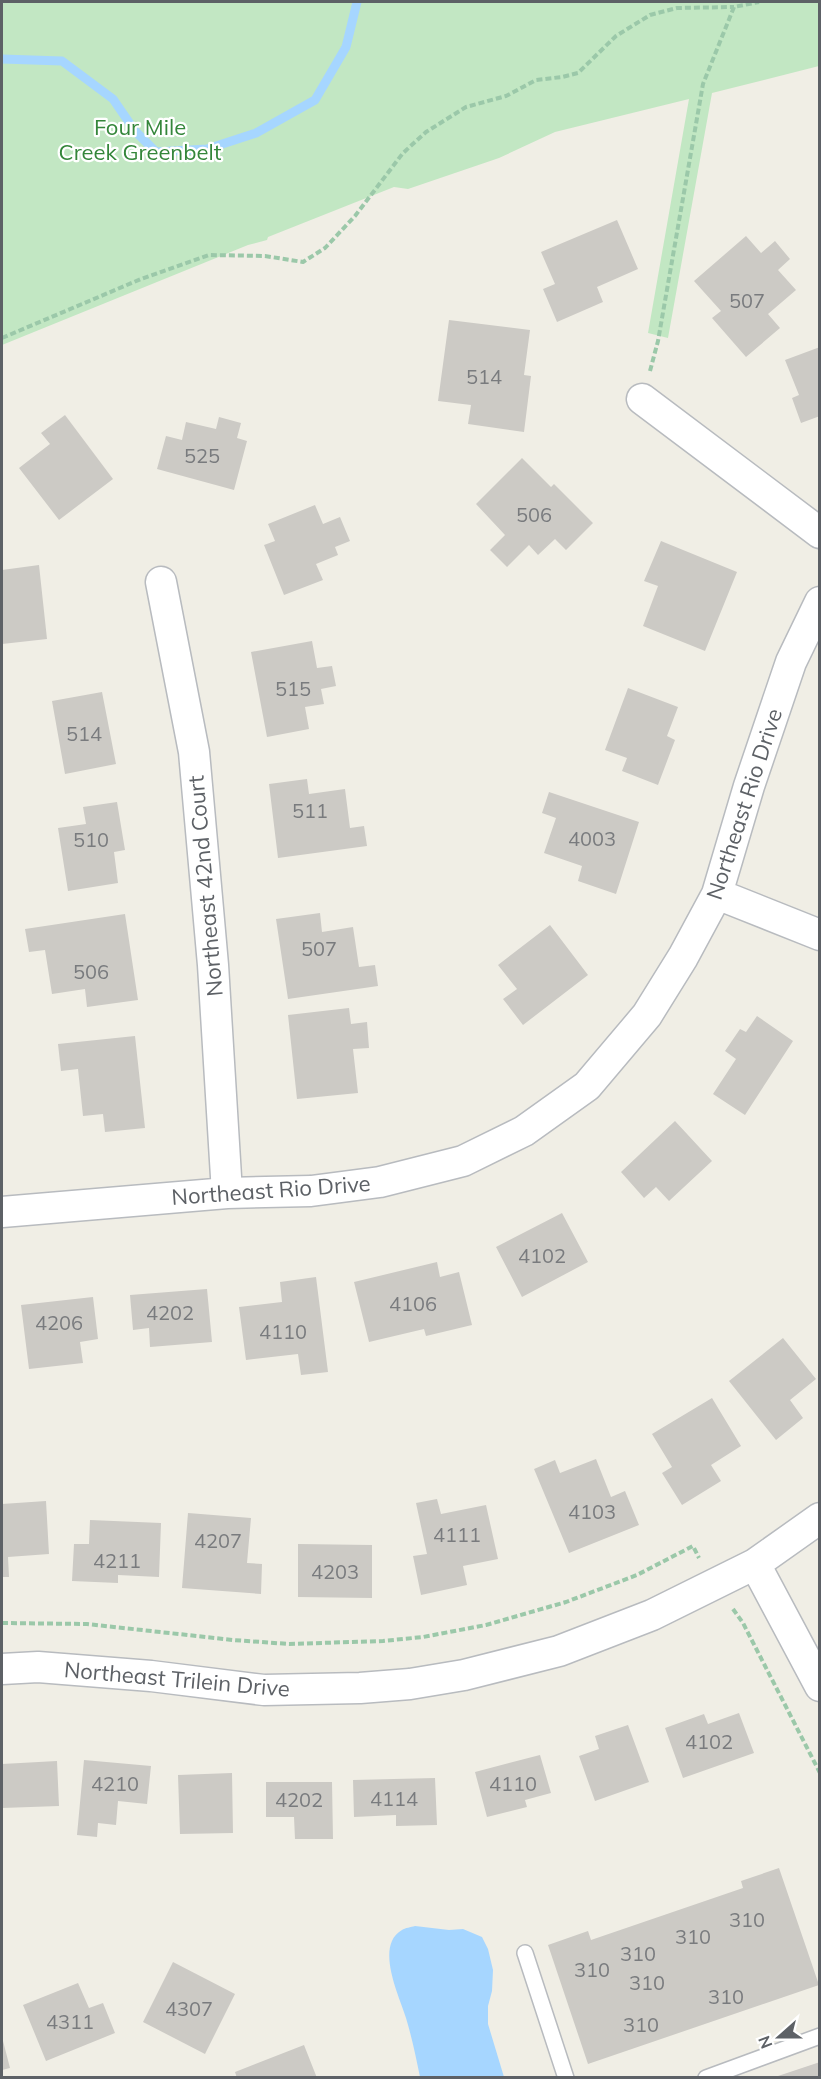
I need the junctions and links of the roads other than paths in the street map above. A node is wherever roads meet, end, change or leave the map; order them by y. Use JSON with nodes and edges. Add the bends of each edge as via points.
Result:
{"nodes":[{"id":1,"x":642,"y":399,"type":"road end"},
{"id":2,"x":819,"y":532,"type":"edge"},
{"id":3,"x":161,"y":582,"type":"dead end"},
{"id":4,"x":819,"y":602,"type":"edge"},
{"id":5,"x":717,"y":894,"type":"junction"},
{"id":6,"x":819,"y":935,"type":"edge"},
{"id":7,"x":227,"y":1193,"type":"junction"},
{"id":8,"x":2,"y":1212,"type":"edge"},
{"id":9,"x":819,"y":1518,"type":"edge"},
{"id":10,"x":755,"y":1564,"type":"junction"},
{"id":11,"x":2,"y":1669,"type":"edge"},
{"id":12,"x":819,"y":1686,"type":"edge"},
{"id":13,"x":525,"y":1953,"type":"dead end"},
{"id":14,"x":819,"y":2036,"type":"edge"},
{"id":15,"x":707,"y":2077,"type":"edge"},
{"id":16,"x":566,"y":2078,"type":"edge"}],
"edges":[{"from":1,"to":2,"type":"street"},
{"from":3,"to":7,"type":"street","name":"Northeast 42nd Court","via":[[194,752],[213,965]]},
{"from":4,"to":5,"type":"street","name":"Northeast Rio Drive","via":[[791,662]]},
{"from":5,"to":6,"type":"street"},
{"from":5,"to":7,"type":"street","name":"Northeast Rio Drive","via":[[647,1015],[587,1086],[524,1131],[463,1161],[380,1182],[311,1191]]},
{"from":7,"to":8,"type":"street","name":"Northeast Rio Drive"},
{"from":9,"to":10,"type":"street","name":"Northeast Trilein Drive"},
{"from":10,"to":11,"type":"street","name":"Northeast Trilein Drive","via":[[652,1615],[560,1651],[410,1684],[264,1690],[152,1676],[50,1668]]},
{"from":10,"to":12,"type":"street"},
{"from":13,"to":16,"type":"lane"},
{"from":14,"to":15,"type":"lane"}]}
